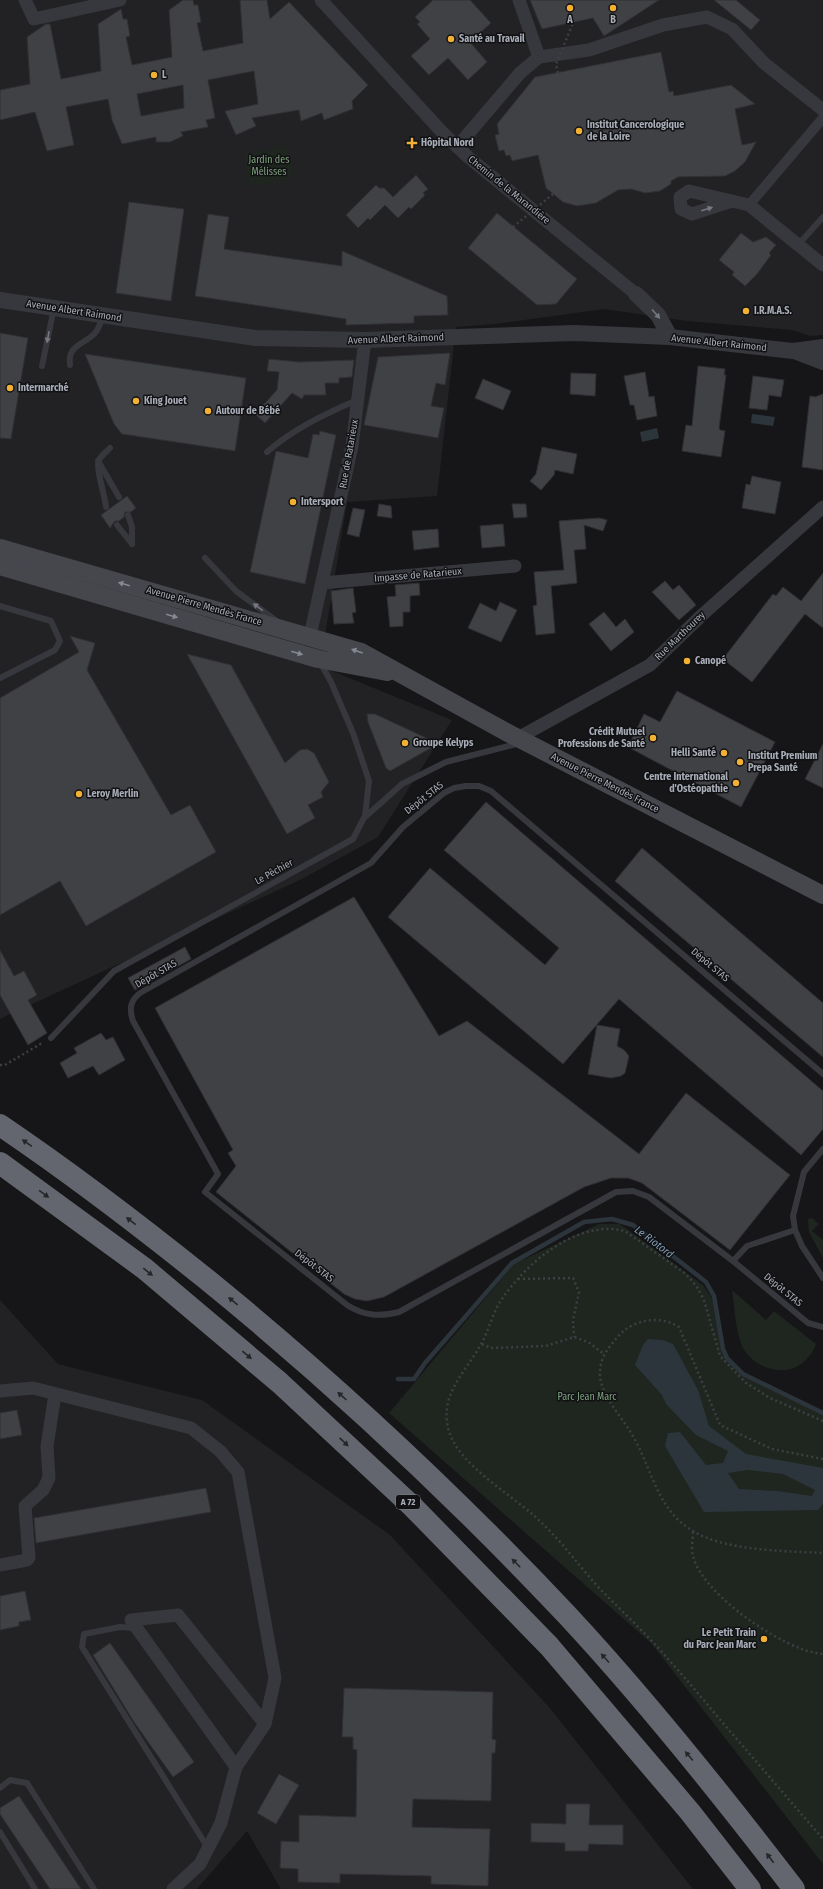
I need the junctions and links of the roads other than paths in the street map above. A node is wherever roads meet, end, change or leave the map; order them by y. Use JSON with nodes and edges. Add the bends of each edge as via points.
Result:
{"nodes":[{"id":1,"x":25,"y":0,"type":"edge"},
{"id":2,"x":120,"y":0,"type":"edge"},
{"id":3,"x":321,"y":0,"type":"edge"},
{"id":4,"x":519,"y":0,"type":"edge"},
{"id":5,"x":539,"y":57,"type":"junction"},
{"id":6,"x":823,"y":110,"type":"edge"},
{"id":7,"x":823,"y":118,"type":"edge"},
{"id":8,"x":457,"y":147,"type":"junction"},
{"id":9,"x":732,"y":201,"type":"dead end"},
{"id":10,"x":749,"y":205,"type":"junction"},
{"id":11,"x":823,"y":217,"type":"edge"},
{"id":12,"x":798,"y":245,"type":"junction"},
{"id":13,"x":823,"y":265,"type":"edge"},
{"id":14,"x":636,"y":294,"type":"joint"},
{"id":15,"x":0,"y":300,"type":"edge"},
{"id":16,"x":54,"y":308,"type":"junction"},
{"id":17,"x":103,"y":316,"type":"junction"},
{"id":18,"x":670,"y":337,"type":"junction"},
{"id":19,"x":365,"y":340,"type":"junction"},
{"id":20,"x":823,"y":347,"type":"edge"},
{"id":21,"x":794,"y":351,"type":"junction"},
{"id":22,"x":823,"y":362,"type":"edge"},
{"id":23,"x":70,"y":365,"type":"dead end"},
{"id":24,"x":42,"y":366,"type":"dead end"},
{"id":25,"x":358,"y":400,"type":"junction"},
{"id":26,"x":110,"y":448,"type":"dead end"},
{"id":27,"x":267,"y":452,"type":"dead end"},
{"id":28,"x":98,"y":461,"type":"junction"},
{"id":29,"x":119,"y":497,"type":"dead end"},
{"id":30,"x":106,"y":506,"type":"dead end"},
{"id":31,"x":823,"y":507,"type":"edge"},
{"id":32,"x":128,"y":515,"type":"dead end"},
{"id":33,"x":118,"y":525,"type":"dead end"},
{"id":34,"x":0,"y":548,"type":"edge"},
{"id":35,"x":205,"y":558,"type":"dead end"},
{"id":36,"x":0,"y":566,"type":"edge"},
{"id":37,"x":514,"y":566,"type":"dead end"},
{"id":38,"x":0,"y":573,"type":"edge"},
{"id":39,"x":322,"y":583,"type":"junction"},
{"id":40,"x":95,"y":594,"type":"junction"},
{"id":41,"x":0,"y":606,"type":"edge"},
{"id":42,"x":289,"y":631,"type":"junction"},
{"id":43,"x":310,"y":636,"type":"junction"},
{"id":44,"x":318,"y":659,"type":"junction"},
{"id":45,"x":404,"y":676,"type":"junction"},
{"id":46,"x":0,"y":678,"type":"edge"},
{"id":47,"x":522,"y":740,"type":"junction"},
{"id":48,"x":363,"y":819,"type":"junction"},
{"id":49,"x":818,"y":890,"type":"edge"},
{"id":50,"x":51,"y":1038,"type":"road end"},
{"id":51,"x":823,"y":1074,"type":"edge"},
{"id":52,"x":0,"y":1126,"type":"edge"},
{"id":53,"x":823,"y":1149,"type":"edge"},
{"id":54,"x":4,"y":1168,"type":"edge"},
{"id":55,"x":795,"y":1230,"type":"junction"},
{"id":56,"x":733,"y":1261,"type":"junction"},
{"id":57,"x":823,"y":1278,"type":"edge"},
{"id":58,"x":823,"y":1327,"type":"edge"},
{"id":59,"x":0,"y":1390,"type":"edge"},
{"id":60,"x":55,"y":1394,"type":"junction"},
{"id":61,"x":0,"y":1565,"type":"edge"},
{"id":62,"x":137,"y":1628,"type":"junction"},
{"id":63,"x":265,"y":1724,"type":"junction"},
{"id":64,"x":236,"y":1767,"type":"junction"},
{"id":65,"x":0,"y":1788,"type":"edge"},
{"id":66,"x":0,"y":1833,"type":"edge"},
{"id":67,"x":208,"y":1848,"type":"junction"},
{"id":68,"x":35,"y":1889,"type":"edge"},
{"id":69,"x":94,"y":1889,"type":"edge"},
{"id":70,"x":173,"y":1889,"type":"edge"},
{"id":71,"x":750,"y":1889,"type":"edge"},
{"id":72,"x":794,"y":1889,"type":"edge"}],
"edges":[{"from":1,"to":2,"type":"street","via":[[34,19]]},
{"from":3,"to":8,"type":"street","name":"Chemin de la Marandière"},
{"from":4,"to":5,"type":"street"},
{"from":5,"to":6,"type":"street","via":[[589,50],[663,26],[706,17],[732,29],[764,63]]},
{"from":5,"to":8,"type":"street","via":[[520,73]]},
{"from":7,"to":10,"type":"street"},
{"from":8,"to":14,"type":"street","name":"Chemin de la Marandière"},
{"from":9,"to":10,"type":"street"},
{"from":10,"to":12,"type":"street"},
{"from":11,"to":12,"type":"lane"},
{"from":12,"to":13,"type":"street"},
{"from":14,"to":18,"type":"street","name":"Chemin de la Marandière","one_way":true,"via":[[658,315]]},
{"from":15,"to":16,"type":"street","name":"Avenue Albert Raimond"},
{"from":16,"to":17,"type":"street","name":"Avenue Albert Raimond"},
{"from":16,"to":24,"type":"lane","one_way":true},
{"from":17,"to":19,"type":"street","name":"Avenue Albert Raimond","via":[[256,338]]},
{"from":17,"to":23,"type":"lane","via":[[96,332],[75,348],[69,357]]},
{"from":18,"to":19,"type":"street","name":"Avenue Albert Raimond","via":[[574,333]]},
{"from":18,"to":21,"type":"street","name":"Avenue Albert Raimond"},
{"from":19,"to":25,"type":"street","name":"Rue de Ratarieux"},
{"from":20,"to":21,"type":"street","name":"Avenue Albert Raimond"},
{"from":21,"to":22,"type":"street","name":"Avenue Albert Raimond"},
{"from":25,"to":27,"type":"lane","via":[[281,439]]},
{"from":25,"to":39,"type":"street","name":"Rue de Ratarieux","via":[[352,446]]},
{"from":26,"to":28,"type":"lane"},
{"from":28,"to":29,"type":"lane"},
{"from":28,"to":30,"type":"lane","via":[[97,471]]},
{"from":31,"to":47,"type":"street","name":"Rue Marthourey","via":[[650,665]]},
{"from":32,"to":33,"type":"lane","via":[[132,527],[132,544]]},
{"from":42,"to":34,"type":"main road","name":"Avenue Pierre Mendès France","one_way":true},
{"from":42,"to":35,"type":"lane","one_way":true,"via":[[236,591]]},
{"from":36,"to":40,"type":"main road","name":"Avenue Pierre Mendès France"},
{"from":37,"to":39,"type":"street","name":"Impasse de Ratarieux"},
{"from":38,"to":40,"type":"main road","via":[[52,587]]},
{"from":39,"to":43,"type":"street","name":"Rue de Ratarieux"},
{"from":40,"to":44,"type":"main road","name":"Avenue Pierre Mendès France","one_way":true},
{"from":41,"to":46,"type":"lane","via":[[51,621],[60,641],[55,650]]},
{"from":42,"to":43,"type":"main road","name":"Avenue Pierre Mendès France"},
{"from":45,"to":43,"type":"main road","name":"Avenue Pierre Mendès France","one_way":true,"via":[[361,652]]},
{"from":44,"to":45,"type":"main road","name":"Avenue Pierre Mendès France"},
{"from":44,"to":48,"type":"lane","name":"Le Pêchier","via":[[337,697],[370,781]]},
{"from":45,"to":47,"type":"main road","name":"Avenue Pierre Mendès France"},
{"from":47,"to":48,"type":"lane","via":[[446,762],[402,784]]},
{"from":47,"to":49,"type":"main road","name":"Avenue Pierre Mendès France"},
{"from":48,"to":50,"type":"lane","name":"Le Pêchier","via":[[353,839],[114,971]]},
{"from":51,"to":56,"type":"lane","name":"Dépôt STAS","via":[[491,790],[479,786],[454,788],[444,793],[403,827],[371,863],[140,994],[132,1003],[133,1021],[218,1174],[205,1192],[354,1310],[376,1316],[399,1312],[608,1195],[623,1190],[641,1192],[649,1197]]},
{"from":72,"to":52,"type":"highway","one_way":true,"via":[[710,1781],[607,1660],[521,1568],[392,1440],[246,1312],[92,1190]]},
{"from":53,"to":55,"type":"lane","via":[[804,1172],[793,1216]]},
{"from":54,"to":71,"type":"highway","number":"A 72","one_way":true,"via":[[145,1269],[280,1383],[413,1507],[549,1646],[690,1812]]},
{"from":55,"to":56,"type":"lane","via":[[747,1246]]},
{"from":55,"to":57,"type":"lane","via":[[802,1246]]},
{"from":56,"to":58,"type":"lane","name":"Dépôt STAS","via":[[808,1323]]},
{"from":59,"to":60,"type":"street","via":[[33,1388]]},
{"from":60,"to":61,"type":"street","via":[[47,1446],[49,1478],[43,1490],[25,1506],[29,1558]]},
{"from":60,"to":63,"type":"street","via":[[192,1428],[220,1451],[238,1472],[275,1678]]},
{"from":62,"to":63,"type":"street","via":[[132,1620],[178,1615]]},
{"from":62,"to":64,"type":"street"},
{"from":62,"to":67,"type":"lane","via":[[120,1627],[84,1634],[82,1647]]},
{"from":63,"to":64,"type":"street"},
{"from":64,"to":67,"type":"street","via":[[221,1823]]},
{"from":65,"to":69,"type":"lane","via":[[10,1780],[27,1783]]},
{"from":66,"to":68,"type":"lane"},
{"from":67,"to":70,"type":"street","via":[[200,1864]]}]}
